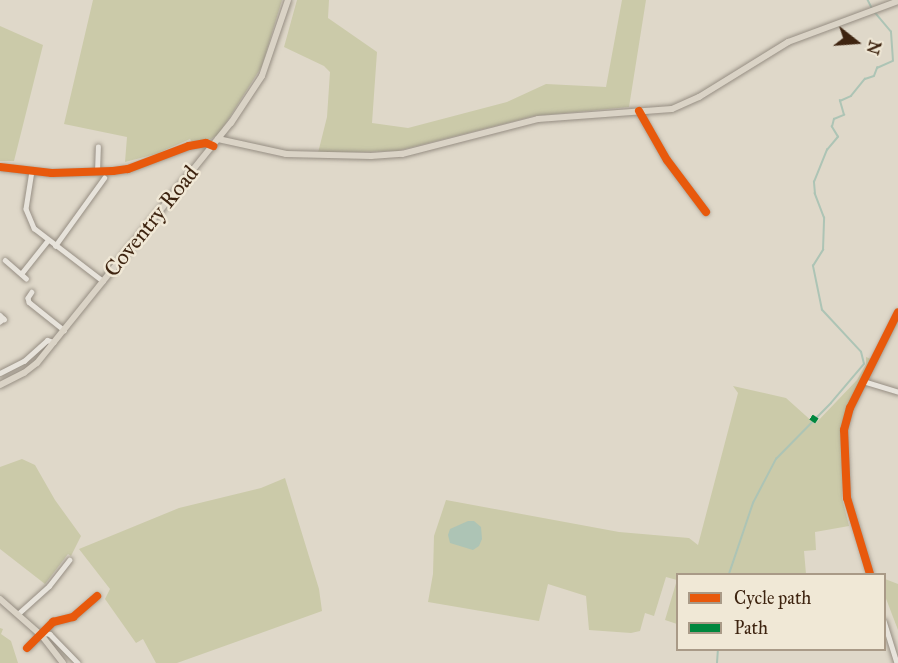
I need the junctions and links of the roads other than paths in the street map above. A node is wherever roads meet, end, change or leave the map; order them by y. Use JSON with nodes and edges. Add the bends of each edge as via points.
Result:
{"nodes":[{"id":1,"x":288,"y":0,"type":"edge"},
{"id":2,"x":898,"y":1,"type":"edge"},
{"id":3,"x":639,"y":111,"type":"junction"},
{"id":4,"x":218,"y":139,"type":"junction"},
{"id":5,"x":213,"y":146,"type":"junction"},
{"id":6,"x":106,"y":153,"type":"dead end"},
{"id":7,"x":0,"y":167,"type":"edge"},
{"id":8,"x":32,"y":171,"type":"junction"},
{"id":9,"x":97,"y":172,"type":"junction"},
{"id":10,"x":104,"y":178,"type":"dead end"},
{"id":11,"x":706,"y":212,"type":"dead end"},
{"id":12,"x":48,"y":240,"type":"junction"},
{"id":13,"x":56,"y":246,"type":"junction"},
{"id":14,"x":5,"y":260,"type":"dead end"},
{"id":15,"x":103,"y":281,"type":"junction"},
{"id":16,"x":32,"y":292,"type":"dead end"},
{"id":17,"x":898,"y":312,"type":"edge"},
{"id":18,"x":0,"y":315,"type":"edge"},
{"id":19,"x":0,"y":322,"type":"edge"},
{"id":20,"x":64,"y":330,"type":"junction"},
{"id":21,"x":54,"y":342,"type":"junction"},
{"id":22,"x":0,"y":373,"type":"edge"},
{"id":23,"x":863,"y":381,"type":"junction"},
{"id":24,"x":0,"y":385,"type":"edge"},
{"id":25,"x":898,"y":392,"type":"edge"},
{"id":26,"x":69,"y":560,"type":"dead end"},
{"id":27,"x":870,"y":573,"type":"edge"},
{"id":28,"x":97,"y":596,"type":"dead end"},
{"id":29,"x":0,"y":599,"type":"edge"},
{"id":30,"x":18,"y":613,"type":"junction"},
{"id":31,"x":886,"y":624,"type":"edge"},
{"id":32,"x":41,"y":635,"type":"junction"},
{"id":33,"x":27,"y":648,"type":"dead end"},
{"id":34,"x":67,"y":652,"type":"junction"},
{"id":35,"x":61,"y":661,"type":"edge"},
{"id":36,"x":78,"y":663,"type":"edge"},
{"id":37,"x":897,"y":663,"type":"edge"}],
"edges":[{"from":1,"to":4,"type":"main road","name":"Coventry Road","via":[[262,76]]},
{"from":2,"to":3,"type":"main road","via":[[788,42],[686,104]]},
{"from":3,"to":4,"type":"main road","via":[[538,119],[402,154],[302,156]]},
{"from":3,"to":11,"type":"street","via":[[667,160]]},
{"from":4,"to":5,"type":"main road","name":"Coventry Road"},
{"from":5,"to":9,"type":"street","via":[[206,143],[128,169]]},
{"from":5,"to":15,"type":"main road","name":"Coventry Road"},
{"from":6,"to":9,"type":"street","via":[[98,150]]},
{"from":7,"to":8,"type":"street"},
{"from":8,"to":9,"type":"street"},
{"from":8,"to":12,"type":"street","via":[[27,215],[34,228]]},
{"from":10,"to":13,"type":"street"},
{"from":12,"to":13,"type":"street"},
{"from":12,"to":14,"type":"street","via":[[24,276]]},
{"from":13,"to":15,"type":"street"},
{"from":15,"to":20,"type":"main road","name":"Coventry Road"},
{"from":16,"to":20,"type":"street","via":[[29,302]]},
{"from":17,"to":23,"type":"street"},
{"from":18,"to":19,"type":"street","via":[[4,319]]},
{"from":20,"to":21,"type":"main road","name":"Coventry Road"},
{"from":21,"to":22,"type":"street","name":"Coventry Road","via":[[47,340],[24,361]]},
{"from":21,"to":24,"type":"main road","name":"Coventry Road","via":[[32,368]]},
{"from":23,"to":25,"type":"street"},
{"from":23,"to":27,"type":"street","via":[[846,418],[844,463],[852,522]]},
{"from":26,"to":30,"type":"street","via":[[49,586]]},
{"from":28,"to":32,"type":"street","via":[[73,617],[52,622]]},
{"from":29,"to":30,"type":"main road"},
{"from":30,"to":32,"type":"main road"},
{"from":31,"to":37,"type":"street"},
{"from":32,"to":33,"type":"street"},
{"from":32,"to":34,"type":"street","via":[[50,634]]},
{"from":32,"to":35,"type":"main road"},
{"from":34,"to":35,"type":"street"},
{"from":34,"to":36,"type":"street"}]}
